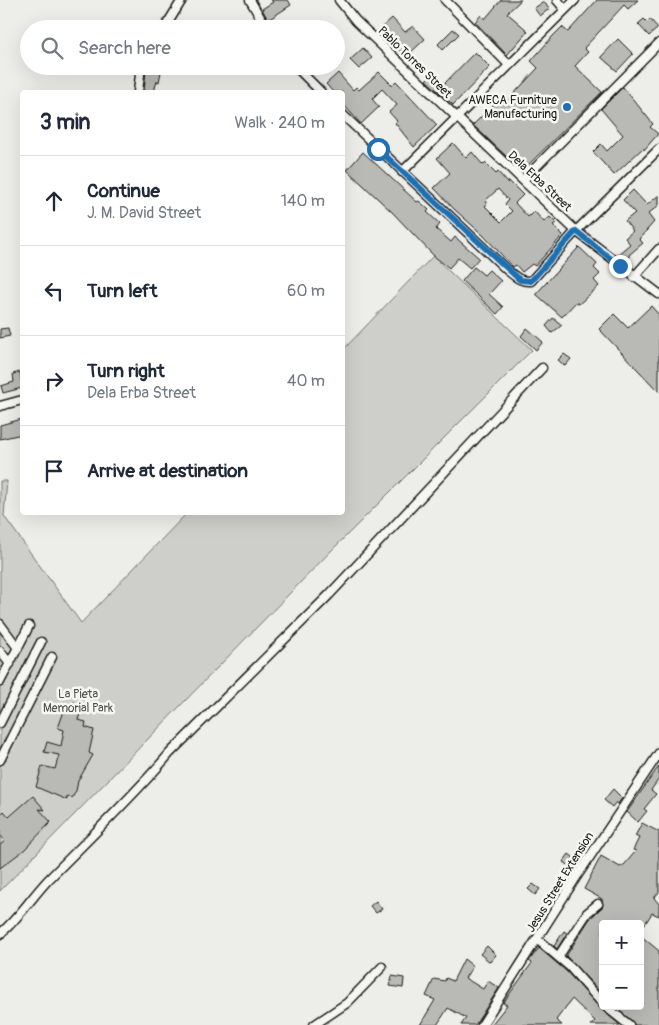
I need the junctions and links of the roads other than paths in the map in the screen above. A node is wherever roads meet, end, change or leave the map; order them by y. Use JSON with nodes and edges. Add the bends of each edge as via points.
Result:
{"nodes":[{"id":1,"x":182,"y":0,"type":"edge"},
{"id":2,"x":250,"y":0,"type":"edge"},
{"id":3,"x":339,"y":0,"type":"edge"},
{"id":4,"x":445,"y":0,"type":"edge"},
{"id":5,"x":557,"y":0,"type":"edge"},
{"id":6,"x":575,"y":0,"type":"edge"},
{"id":7,"x":565,"y":9,"type":"junction"},
{"id":8,"x":170,"y":20,"type":"edge"},
{"id":9,"x":261,"y":20,"type":"edge"},
{"id":10,"x":659,"y":43,"type":"edge"},
{"id":11,"x":508,"y":64,"type":"junction"},
{"id":12,"x":140,"y":75,"type":"edge"},
{"id":13,"x":304,"y":75,"type":"edge"},
{"id":14,"x":138,"y":90,"type":"edge"},
{"id":15,"x":319,"y":90,"type":"edge"},
{"id":16,"x":345,"y":117,"type":"edge"},
{"id":17,"x":456,"y":118,"type":"junction"},
{"id":18,"x":659,"y":149,"type":"edge"},
{"id":19,"x":402,"y":172,"type":"junction"},
{"id":20,"x":523,"y":180,"type":"junction"},
{"id":21,"x":576,"y":231,"type":"junction"},
{"id":22,"x":659,"y":249,"type":"edge"},
{"id":23,"x":634,"y":277,"type":"junction"},
{"id":24,"x":659,"y":294,"type":"edge"},
{"id":25,"x":542,"y":368,"type":"dead end"},
{"id":26,"x":20,"y":401,"type":"edge"},
{"id":27,"x":0,"y":406,"type":"edge"},
{"id":28,"x":0,"y":624,"type":"edge"},
{"id":29,"x":29,"y":626,"type":"dead end"},
{"id":30,"x":41,"y":642,"type":"dead end"},
{"id":31,"x":18,"y":648,"type":"junction"},
{"id":32,"x":0,"y":651,"type":"edge"},
{"id":33,"x":52,"y":657,"type":"dead end"},
{"id":34,"x":10,"y":664,"type":"junction"},
{"id":35,"x":0,"y":680,"type":"edge"},
{"id":36,"x":0,"y":723,"type":"edge"},
{"id":37,"x":659,"y":753,"type":"edge"},
{"id":38,"x":0,"y":760,"type":"edge"},
{"id":39,"x":598,"y":904,"type":"dead end"},
{"id":40,"x":0,"y":934,"type":"edge"},
{"id":41,"x":538,"y":940,"type":"junction"},
{"id":42,"x":558,"y":957,"type":"junction"},
{"id":43,"x":382,"y":967,"type":"dead end"},
{"id":44,"x":599,"y":995,"type":"edge"},
{"id":45,"x":611,"y":1010,"type":"edge"},
{"id":46,"x":314,"y":1025,"type":"edge"},
{"id":47,"x":482,"y":1025,"type":"edge"},
{"id":48,"x":629,"y":1025,"type":"edge"}],
"edges":[{"from":1,"to":8,"type":"street"},
{"from":2,"to":9,"type":"street"},
{"from":3,"to":17,"type":"street","name":"Pablo Torres Street","via":[[356,21]]},
{"from":4,"to":11,"type":"street"},
{"from":5,"to":7,"type":"street"},
{"from":6,"to":7,"type":"street"},
{"from":7,"to":11,"type":"street"},
{"from":10,"to":20,"type":"street"},
{"from":11,"to":17,"type":"street"},
{"from":12,"to":14,"type":"street"},
{"from":13,"to":15,"type":"street"},
{"from":16,"to":19,"type":"street"},
{"from":17,"to":19,"type":"street"},
{"from":17,"to":20,"type":"street","name":"Dela Erba Street"},
{"from":18,"to":21,"type":"street"},
{"from":19,"to":21,"type":"street","via":[[520,280],[531,281]]},
{"from":20,"to":21,"type":"street","name":"Dela Erba Street"},
{"from":21,"to":23,"type":"street","name":"Dela Erba Street"},
{"from":22,"to":23,"type":"street"},
{"from":23,"to":24,"type":"street","name":"Dela Erba Street"},
{"from":25,"to":40,"type":"street","via":[[329,595],[170,753]]},
{"from":26,"to":27,"type":"street"},
{"from":28,"to":31,"type":"street"},
{"from":29,"to":31,"type":"street"},
{"from":30,"to":36,"type":"street"},
{"from":31,"to":34,"type":"street"},
{"from":32,"to":34,"type":"street"},
{"from":33,"to":38,"type":"street"},
{"from":34,"to":35,"type":"street"},
{"from":37,"to":41,"type":"street","name":"Jesus Street Extension"},
{"from":39,"to":42,"type":"street","via":[[587,913]]},
{"from":41,"to":42,"type":"street"},
{"from":41,"to":47,"type":"street","name":"Jesus Street Extension"},
{"from":42,"to":44,"type":"street"},
{"from":43,"to":46,"type":"street","via":[[347,1002]]},
{"from":45,"to":48,"type":"street"}]}
